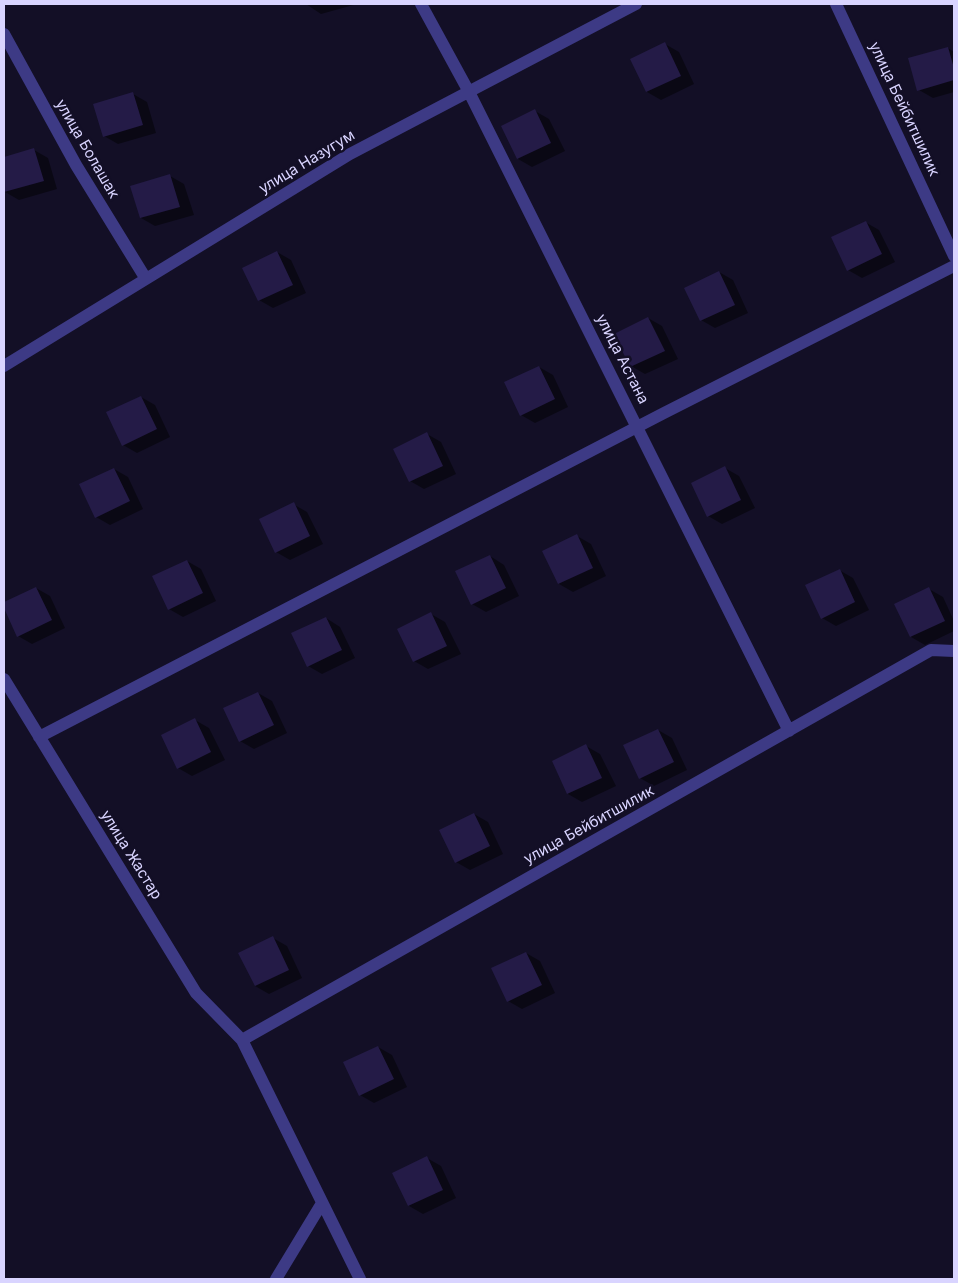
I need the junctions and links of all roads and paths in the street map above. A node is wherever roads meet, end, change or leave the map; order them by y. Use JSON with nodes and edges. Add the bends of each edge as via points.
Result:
{"nodes":[{"id":1,"x":421,"y":4,"type":"edge"},
{"id":2,"x":636,"y":4,"type":"edge"},
{"id":3,"x":836,"y":4,"type":"edge"},
{"id":4,"x":4,"y":34,"type":"edge"},
{"id":5,"x":469,"y":92,"type":"junction"},
{"id":6,"x":954,"y":256,"type":"edge"},
{"id":7,"x":954,"y":266,"type":"edge"},
{"id":8,"x":146,"y":279,"type":"junction"},
{"id":9,"x":4,"y":366,"type":"edge"},
{"id":10,"x":638,"y":426,"type":"junction"},
{"id":11,"x":954,"y":650,"type":"edge"},
{"id":12,"x":4,"y":679,"type":"edge"},
{"id":13,"x":789,"y":730,"type":"junction"},
{"id":14,"x":39,"y":737,"type":"junction"},
{"id":15,"x":242,"y":1040,"type":"junction"},
{"id":16,"x":322,"y":1203,"type":"junction"},
{"id":17,"x":276,"y":1279,"type":"edge"},
{"id":18,"x":360,"y":1279,"type":"edge"}],
"edges":[{"from":1,"to":5,"type":"street","name":"улица Астана"},
{"from":2,"to":5,"type":"street","name":"улица Назугум"},
{"from":3,"to":6,"type":"street","name":"улица Бейбитшилик"},
{"from":4,"to":8,"type":"street","name":"улица Болашак","via":[[76,165]]},
{"from":5,"to":8,"type":"street","name":"улица Назугум","via":[[350,154]]},
{"from":5,"to":10,"type":"street","name":"улица Астана"},
{"from":7,"to":10,"type":"street"},
{"from":8,"to":9,"type":"street","name":"улица Назугум"},
{"from":10,"to":13,"type":"street","name":"улица Астана"},
{"from":10,"to":14,"type":"street"},
{"from":11,"to":13,"type":"street","name":"улица Бейбитшилик","via":[[931,650]]},
{"from":12,"to":14,"type":"street","name":"улица Жастар"},
{"from":13,"to":15,"type":"street","name":"улица Бейбитшилик"},
{"from":14,"to":15,"type":"street","name":"улица Жастар","via":[[196,993]]},
{"from":15,"to":16,"type":"street","name":"улица Жастар"},
{"from":16,"to":17,"type":"street"},
{"from":16,"to":18,"type":"street","name":"улица Жастар"}]}
